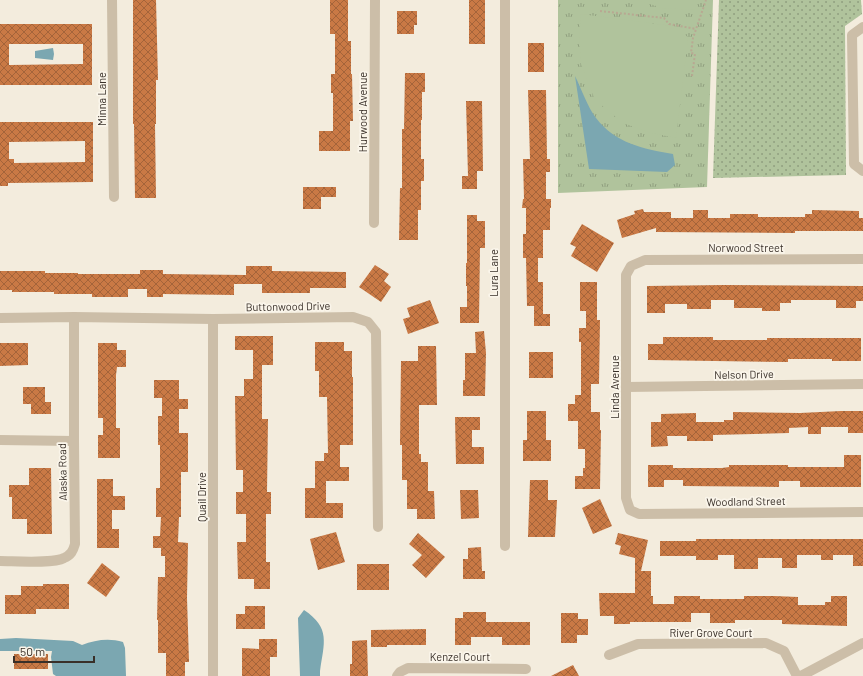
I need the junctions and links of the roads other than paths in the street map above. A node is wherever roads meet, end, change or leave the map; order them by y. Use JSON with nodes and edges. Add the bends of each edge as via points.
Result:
{"nodes":[{"id":1,"x":112,"y":0,"type":"edge"},
{"id":2,"x":375,"y":0,"type":"edge"},
{"id":3,"x":505,"y":0,"type":"edge"},
{"id":4,"x":863,"y":27,"type":"edge"},
{"id":5,"x":863,"y":171,"type":"edge"},
{"id":6,"x":114,"y":197,"type":"dead end"},
{"id":7,"x":374,"y":223,"type":"dead end"},
{"id":8,"x":863,"y":259,"type":"edge"},
{"id":9,"x":631,"y":266,"type":"joint"},
{"id":10,"x":74,"y":317,"type":"junction"},
{"id":11,"x":0,"y":318,"type":"edge"},
{"id":12,"x":213,"y":319,"type":"junction"},
{"id":13,"x":863,"y":384,"type":"edge"},
{"id":14,"x":626,"y":387,"type":"junction"},
{"id":15,"x":0,"y":440,"type":"edge"},
{"id":16,"x":74,"y":441,"type":"junction"},
{"id":17,"x":630,"y":510,"type":"joint"},
{"id":18,"x":863,"y":512,"type":"edge"},
{"id":19,"x":378,"y":527,"type":"dead end"},
{"id":20,"x":505,"y":546,"type":"dead end"},
{"id":21,"x":0,"y":561,"type":"edge"},
{"id":22,"x":863,"y":642,"type":"edge"},
{"id":23,"x":609,"y":655,"type":"dead end"},
{"id":24,"x":526,"y":669,"type":"dead end"},
{"id":25,"x":213,"y":676,"type":"edge"},
{"id":26,"x":397,"y":676,"type":"edge"},
{"id":27,"x":797,"y":676,"type":"edge"},
{"id":28,"x":802,"y":676,"type":"edge"}],
"edges":[{"from":1,"to":6,"type":"street","name":"Minna Lane"},
{"from":2,"to":7,"type":"street","name":"Hurwood Avenue"},
{"from":3,"to":20,"type":"street","name":"Lura Lane"},
{"from":4,"to":5,"type":"street","via":[[852,35],[854,164]]},
{"from":8,"to":9,"type":"street","name":"Norwood Street","via":[[645,260]]},
{"from":9,"to":14,"type":"street","name":"Linda Avenue","via":[[626,275]]},
{"from":10,"to":11,"type":"street","name":"Buttonwood Drive"},
{"from":10,"to":12,"type":"street","name":"Buttonwood Drive"},
{"from":10,"to":16,"type":"street","name":"Alaska Road"},
{"from":12,"to":19,"type":"street","name":"Buttonwood Drive","via":[[353,317],[368,322],[376,332]]},
{"from":12,"to":25,"type":"street","name":"Quail Drive"},
{"from":13,"to":14,"type":"street","name":"Nelson Drive"},
{"from":14,"to":17,"type":"street","name":"Linda Avenue","via":[[626,498]]},
{"from":15,"to":16,"type":"street"},
{"from":16,"to":21,"type":"street","name":"Alaska Road","via":[[73,552],[55,561]]},
{"from":17,"to":18,"type":"street","name":"Woodland Street","via":[[639,514]]},
{"from":22,"to":28,"type":"street"},
{"from":23,"to":27,"type":"street","name":"River Grove Court","via":[[638,644],[766,643],[784,651]]},
{"from":24,"to":26,"type":"street","name":"Kenzel Court","via":[[408,668]]}]}
